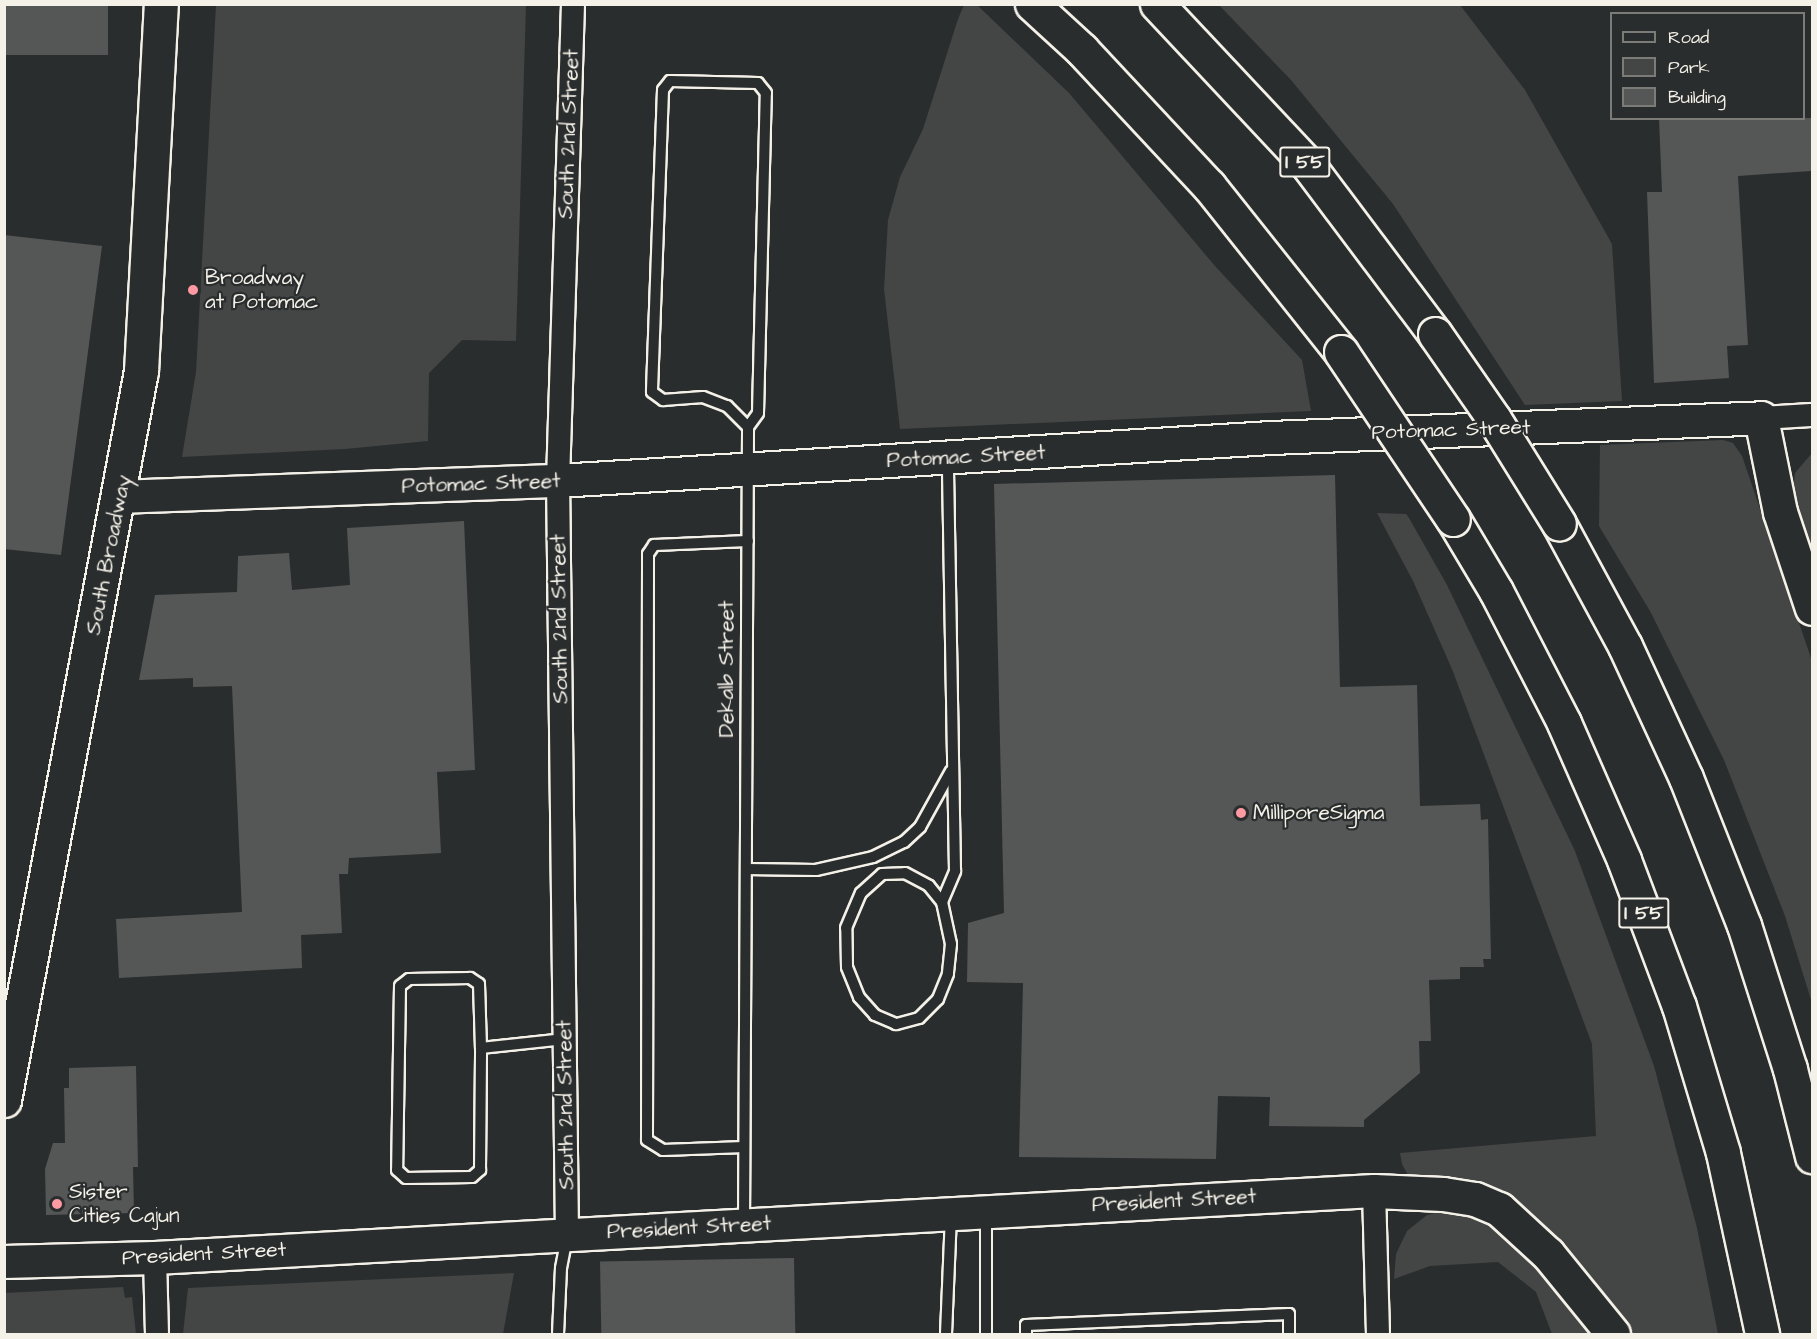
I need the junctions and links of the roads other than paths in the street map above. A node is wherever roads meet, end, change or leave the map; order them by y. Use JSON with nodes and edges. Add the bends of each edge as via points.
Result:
{"nodes":[{"id":1,"x":161,"y":4,"type":"edge"},
{"id":2,"x":573,"y":4,"type":"edge"},
{"id":3,"x":1032,"y":4,"type":"edge"},
{"id":4,"x":1157,"y":4,"type":"edge"},
{"id":5,"x":1812,"y":414,"type":"edge"},
{"id":6,"x":1761,"y":418,"type":"junction"},
{"id":7,"x":748,"y":427,"type":"junction"},
{"id":8,"x":948,"y":460,"type":"junction"},
{"id":9,"x":748,"y":470,"type":"junction"},
{"id":10,"x":558,"y":481,"type":"junction"},
{"id":11,"x":120,"y":497,"type":"junction"},
{"id":12,"x":748,"y":541,"type":"junction"},
{"id":13,"x":1812,"y":608,"type":"edge"},
{"id":14,"x":952,"y":768,"type":"junction"},
{"id":15,"x":873,"y":857,"type":"junction"},
{"id":16,"x":746,"y":869,"type":"junction"},
{"id":17,"x":882,"y":874,"type":"junction"},
{"id":18,"x":942,"y":902,"type":"junction"},
{"id":19,"x":565,"y":1039,"type":"junction"},
{"id":20,"x":481,"y":1048,"type":"junction"},
{"id":21,"x":4,"y":1100,"type":"edge"},
{"id":22,"x":744,"y":1147,"type":"junction"},
{"id":23,"x":1812,"y":1156,"type":"edge"},
{"id":24,"x":1374,"y":1191,"type":"junction"},
{"id":25,"x":986,"y":1211,"type":"junction"},
{"id":26,"x":951,"y":1213,"type":"junction"},
{"id":27,"x":744,"y":1224,"type":"junction"},
{"id":28,"x":567,"y":1234,"type":"junction"},
{"id":29,"x":155,"y":1258,"type":"junction"},
{"id":30,"x":4,"y":1262,"type":"edge"},
{"id":31,"x":157,"y":1335,"type":"edge"},
{"id":32,"x":558,"y":1335,"type":"edge"},
{"id":33,"x":946,"y":1335,"type":"edge"},
{"id":34,"x":986,"y":1335,"type":"edge"},
{"id":35,"x":1026,"y":1335,"type":"edge"},
{"id":36,"x":1289,"y":1335,"type":"edge"},
{"id":37,"x":1378,"y":1335,"type":"edge"},
{"id":38,"x":1613,"y":1335,"type":"edge"},
{"id":39,"x":1762,"y":1335,"type":"edge"}],
"edges":[{"from":1,"to":11,"type":"main road","name":"South Broadway","via":[[143,349]]},
{"from":2,"to":10,"type":"street","name":"South 2nd Street"},
{"from":3,"to":39,"type":"main road","number":"I 55","bridge":true,"via":[[1082,50],[1209,186],[1341,352],[1453,519],[1496,591],[1559,713],[1624,860],[1679,1006],[1723,1153]]},
{"from":4,"to":23,"type":"main road","number":"I 55","bridge":true,"via":[[1308,165],[1435,334],[1559,524],[1625,645],[1686,778],[1744,925],[1790,1069]]},
{"from":5,"to":6,"type":"street","name":"Potomac Street"},
{"from":6,"to":8,"type":"street","name":"Potomac Street","via":[[1271,438]]},
{"from":6,"to":13,"type":"main road","via":[[1780,512]]},
{"from":7,"to":7,"type":"lane","via":[[758,412],[766,93],[758,83],[670,81],[663,90],[652,392],[663,400],[703,397],[727,406]]},
{"from":7,"to":9,"type":"lane","name":"Dekalb Street"},
{"from":8,"to":9,"type":"street","name":"Potomac Street"},
{"from":8,"to":14,"type":"lane"},
{"from":9,"to":10,"type":"street","name":"Potomac Street"},
{"from":9,"to":12,"type":"lane","name":"Dekalb Street"},
{"from":10,"to":11,"type":"street","name":"Potomac Street"},
{"from":10,"to":19,"type":"street","name":"South 2nd Street"},
{"from":11,"to":21,"type":"main road","name":"South Broadway"},
{"from":12,"to":16,"type":"lane","name":"Dekalb Street"},
{"from":12,"to":22,"type":"lane","via":[[654,545],[648,554],[647,1140],[663,1150]]},
{"from":14,"to":15,"type":"lane","via":[[920,827],[904,842]]},
{"from":14,"to":18,"type":"lane","via":[[956,871]]},
{"from":15,"to":16,"type":"lane","via":[[816,870]]},
{"from":15,"to":17,"type":"lane"},
{"from":16,"to":22,"type":"lane","name":"Dekalb Street"},
{"from":17,"to":18,"type":"lane","via":[[905,873],[929,886]]},
{"from":17,"to":18,"type":"lane","via":[[861,893],[846,928],[847,967],[859,997],[875,1015],[896,1024],[919,1018],[938,999],[948,974],[951,944]]},
{"from":19,"to":20,"type":"lane"},
{"from":19,"to":28,"type":"street","name":"South 2nd Street"},
{"from":20,"to":20,"type":"lane","via":[[480,1170],[472,1177],[406,1178],[398,1170],[400,986],[409,979],[470,978],[479,984]]},
{"from":22,"to":27,"type":"lane","name":"Dekalb Street"},
{"from":24,"to":25,"type":"street","name":"President Street"},
{"from":24,"to":37,"type":"street"},
{"from":24,"to":38,"type":"main road","via":[[1443,1194],[1475,1199],[1499,1209],[1548,1254]]},
{"from":25,"to":26,"type":"street","name":"President Street"},
{"from":25,"to":34,"type":"lane"},
{"from":26,"to":27,"type":"street","name":"President Street"},
{"from":26,"to":33,"type":"lane"},
{"from":27,"to":28,"type":"street","name":"President Street"},
{"from":28,"to":29,"type":"street","name":"President Street"},
{"from":28,"to":32,"type":"lane"},
{"from":29,"to":30,"type":"street","name":"President Street"},
{"from":29,"to":31,"type":"street"},
{"from":35,"to":36,"type":"lane","via":[[1026,1325],[1289,1314]]}]}
